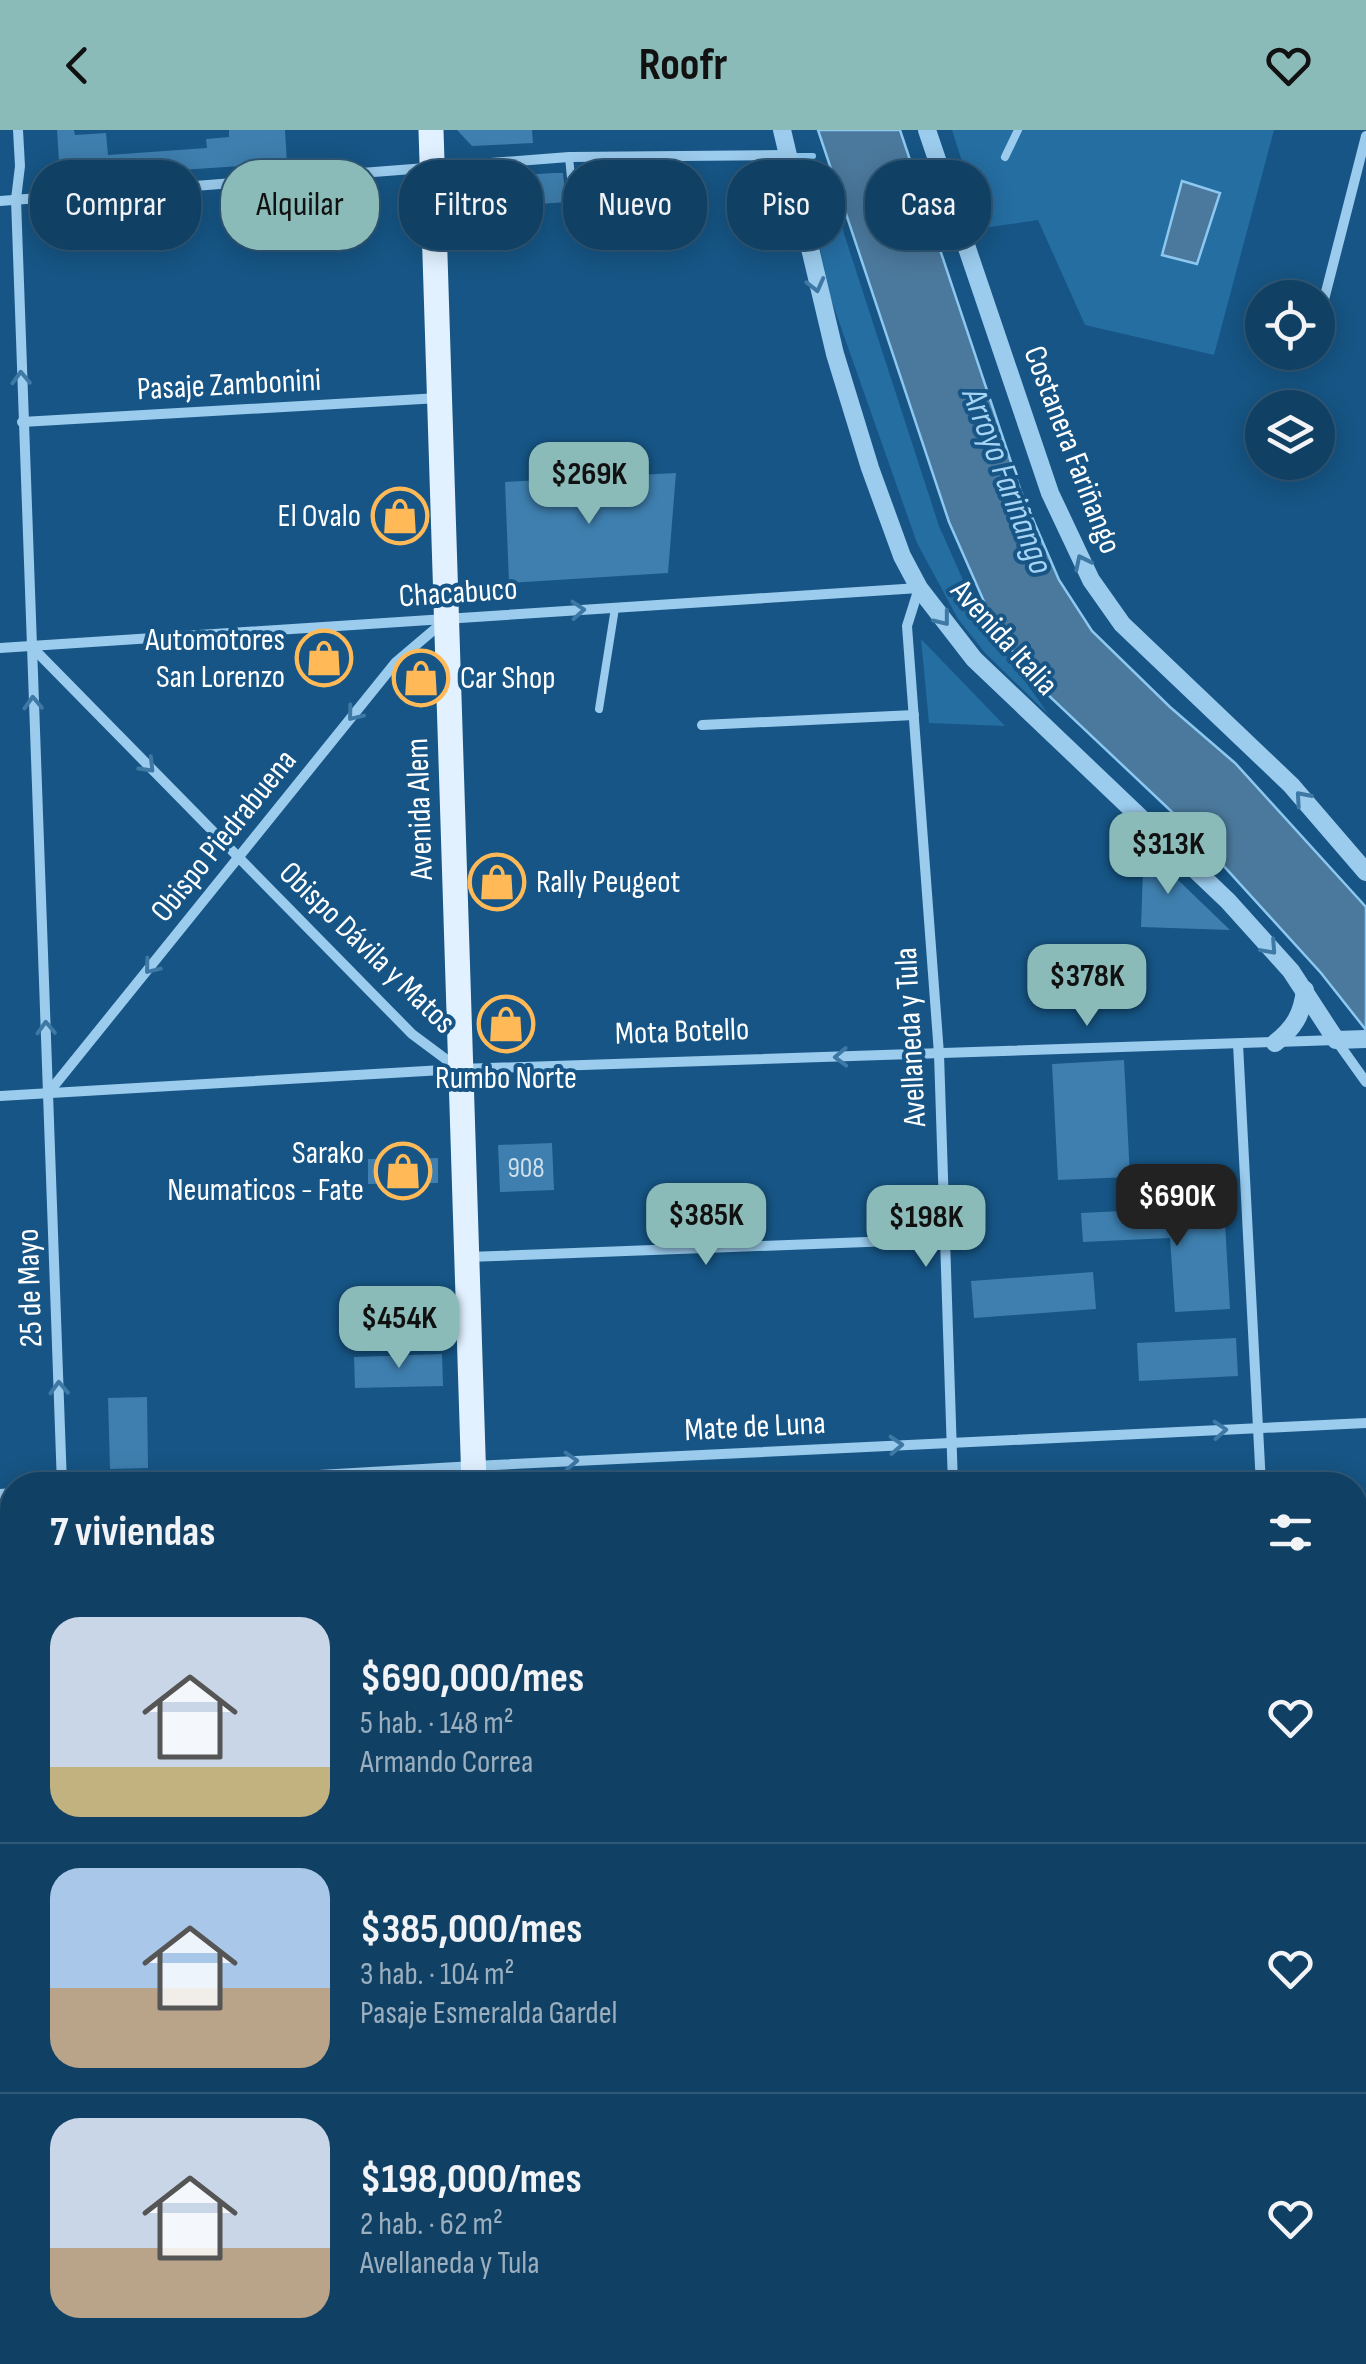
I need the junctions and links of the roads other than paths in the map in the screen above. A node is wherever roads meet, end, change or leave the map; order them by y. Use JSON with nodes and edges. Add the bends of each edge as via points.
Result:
{"nodes":[{"id":1,"x":18,"y":130,"type":"edge"},
{"id":2,"x":431,"y":130,"type":"edge"},
{"id":3,"x":782,"y":130,"type":"edge"},
{"id":4,"x":928,"y":130,"type":"edge"},
{"id":5,"x":1018,"y":130,"type":"edge"},
{"id":6,"x":1366,"y":136,"type":"edge"},
{"id":7,"x":626,"y":156,"type":"junction"},
{"id":8,"x":787,"y":156,"type":"junction"},
{"id":9,"x":569,"y":157,"type":"junction"},
{"id":10,"x":1005,"y":157,"type":"dead end"},
{"id":11,"x":433,"y":160,"type":"edge"},
{"id":12,"x":518,"y":160,"type":"edge"},
{"id":13,"x":399,"y":168,"type":"edge"},
{"id":14,"x":0,"y":200,"type":"edge"},
{"id":15,"x":16,"y":200,"type":"junction"},
{"id":16,"x":436,"y":250,"type":"edge"},
{"id":17,"x":1329,"y":280,"type":"edge"},
{"id":18,"x":440,"y":398,"type":"junction"},
{"id":19,"x":22,"y":422,"type":"junction"},
{"id":20,"x":919,"y":588,"type":"junction"},
{"id":21,"x":615,"y":608,"type":"junction"},
{"id":22,"x":446,"y":619,"type":"junction"},
{"id":23,"x":31,"y":646,"type":"junction"},
{"id":24,"x":0,"y":648,"type":"edge"},
{"id":25,"x":599,"y":709,"type":"dead end"},
{"id":26,"x":914,"y":715,"type":"junction"},
{"id":27,"x":702,"y":725,"type":"dead end"},
{"id":28,"x":238,"y":858,"type":"junction"},
{"id":29,"x":1366,"y":872,"type":"edge"},
{"id":30,"x":1305,"y":990,"type":"junction"},
{"id":31,"x":1364,"y":1039,"type":"edge"},
{"id":32,"x":1336,"y":1040,"type":"junction"},
{"id":33,"x":1275,"y":1043,"type":"junction"},
{"id":34,"x":1238,"y":1044,"type":"junction"},
{"id":35,"x":938,"y":1054,"type":"junction"},
{"id":36,"x":460,"y":1070,"type":"junction"},
{"id":37,"x":1366,"y":1082,"type":"edge"},
{"id":38,"x":48,"y":1093,"type":"junction"},
{"id":39,"x":0,"y":1096,"type":"edge"},
{"id":40,"x":945,"y":1239,"type":"junction"},
{"id":41,"x":467,"y":1256,"type":"junction"},
{"id":42,"x":1366,"y":1423,"type":"edge"},
{"id":43,"x":1257,"y":1428,"type":"junction"},
{"id":44,"x":951,"y":1442,"type":"junction"},
{"id":45,"x":62,"y":1472,"type":"edge"},
{"id":46,"x":474,"y":1472,"type":"edge"},
{"id":47,"x":517,"y":1472,"type":"edge"},
{"id":48,"x":952,"y":1472,"type":"edge"},
{"id":49,"x":1260,"y":1472,"type":"edge"}],
"edges":[{"from":1,"to":15,"type":"street","name":"25 de Mayo"},
{"from":2,"to":11,"type":"main road","name":"Avenida Alem"},
{"from":3,"to":8,"type":"street","name":"Avenida Italia"},
{"from":29,"to":4,"type":"street","name":"Costanera Fariñango","one_way":true,"via":[[1291,785],[1122,624],[1091,580],[1050,493]]},
{"from":5,"to":10,"type":"lane"},
{"from":6,"to":17,"type":"street"},
{"from":7,"to":8,"type":"street"},
{"from":7,"to":9,"type":"street"},
{"from":7,"to":9,"type":"lane","via":[[622,205],[574,208]]},
{"from":8,"to":20,"type":"street","name":"Avenida Italia","one_way":true,"via":[[846,392]]},
{"from":9,"to":12,"type":"street"},
{"from":13,"to":15,"type":"street"},
{"from":14,"to":15,"type":"street"},
{"from":19,"to":15,"type":"street","name":"25 de Mayo","one_way":true},
{"from":16,"to":18,"type":"main road","name":"Avenida Alem"},
{"from":18,"to":19,"type":"street","name":"Pasaje Zambonini"},
{"from":18,"to":22,"type":"main road","name":"Avenida Alem"},
{"from":19,"to":23,"type":"street","name":"25 de Mayo"},
{"from":20,"to":21,"type":"street","name":"Chacabuco"},
{"from":20,"to":26,"type":"street","name":"Avellaneda y Tula","via":[[907,626]]},
{"from":20,"to":30,"type":"street","name":"Avenida Italia","one_way":true,"via":[[974,659],[1228,901]]},
{"from":22,"to":21,"type":"street","name":"Chacabuco","one_way":true},
{"from":21,"to":25,"type":"lane"},
{"from":22,"to":23,"type":"street","name":"Chacabuco"},
{"from":22,"to":28,"type":"street","name":"Obispo Piedrabuena","one_way":true,"via":[[396,662]]},
{"from":22,"to":36,"type":"main road","name":"Avenida Alem"},
{"from":23,"to":24,"type":"street","name":"Chacabuco"},
{"from":23,"to":28,"type":"street","name":"Obispo Dávila y Matos","one_way":true},
{"from":38,"to":23,"type":"street","name":"25 de Mayo","one_way":true},
{"from":26,"to":27,"type":"street"},
{"from":26,"to":35,"type":"street","name":"Avellaneda y Tula"},
{"from":28,"to":36,"type":"street","name":"Obispo Dávila y Matos","via":[[412,1034]]},
{"from":28,"to":38,"type":"street","name":"Obispo Piedrabuena","one_way":true},
{"from":30,"to":32,"type":"street","name":"Avenida Italia"},
{"from":30,"to":33,"type":"street","via":[[1302,1012]]},
{"from":31,"to":32,"type":"street","name":"Mota Botello"},
{"from":32,"to":33,"type":"street","name":"Mota Botello"},
{"from":32,"to":37,"type":"street","name":"Avenida Italia"},
{"from":33,"to":34,"type":"street","name":"Mota Botello"},
{"from":34,"to":35,"type":"street","name":"Mota Botello"},
{"from":34,"to":43,"type":"street"},
{"from":35,"to":36,"type":"street","name":"Mota Botello","one_way":true},
{"from":35,"to":40,"type":"street","name":"Avellaneda y Tula"},
{"from":36,"to":38,"type":"street","name":"Mota Botello"},
{"from":36,"to":41,"type":"main road","name":"Avenida Alem"},
{"from":38,"to":39,"type":"street","name":"Mota Botello"},
{"from":45,"to":38,"type":"street","name":"25 de Mayo","one_way":true},
{"from":40,"to":41,"type":"street"},
{"from":40,"to":44,"type":"street","name":"Avellaneda y Tula"},
{"from":41,"to":46,"type":"main road","name":"Avenida Alem"},
{"from":42,"to":43,"type":"street","name":"Mate de Luna"},
{"from":44,"to":43,"type":"street","name":"Mate de Luna","one_way":true},
{"from":43,"to":49,"type":"street"},
{"from":47,"to":44,"type":"street","name":"Mate de Luna","one_way":true},
{"from":44,"to":48,"type":"street","name":"Avellaneda y Tula"}]}
